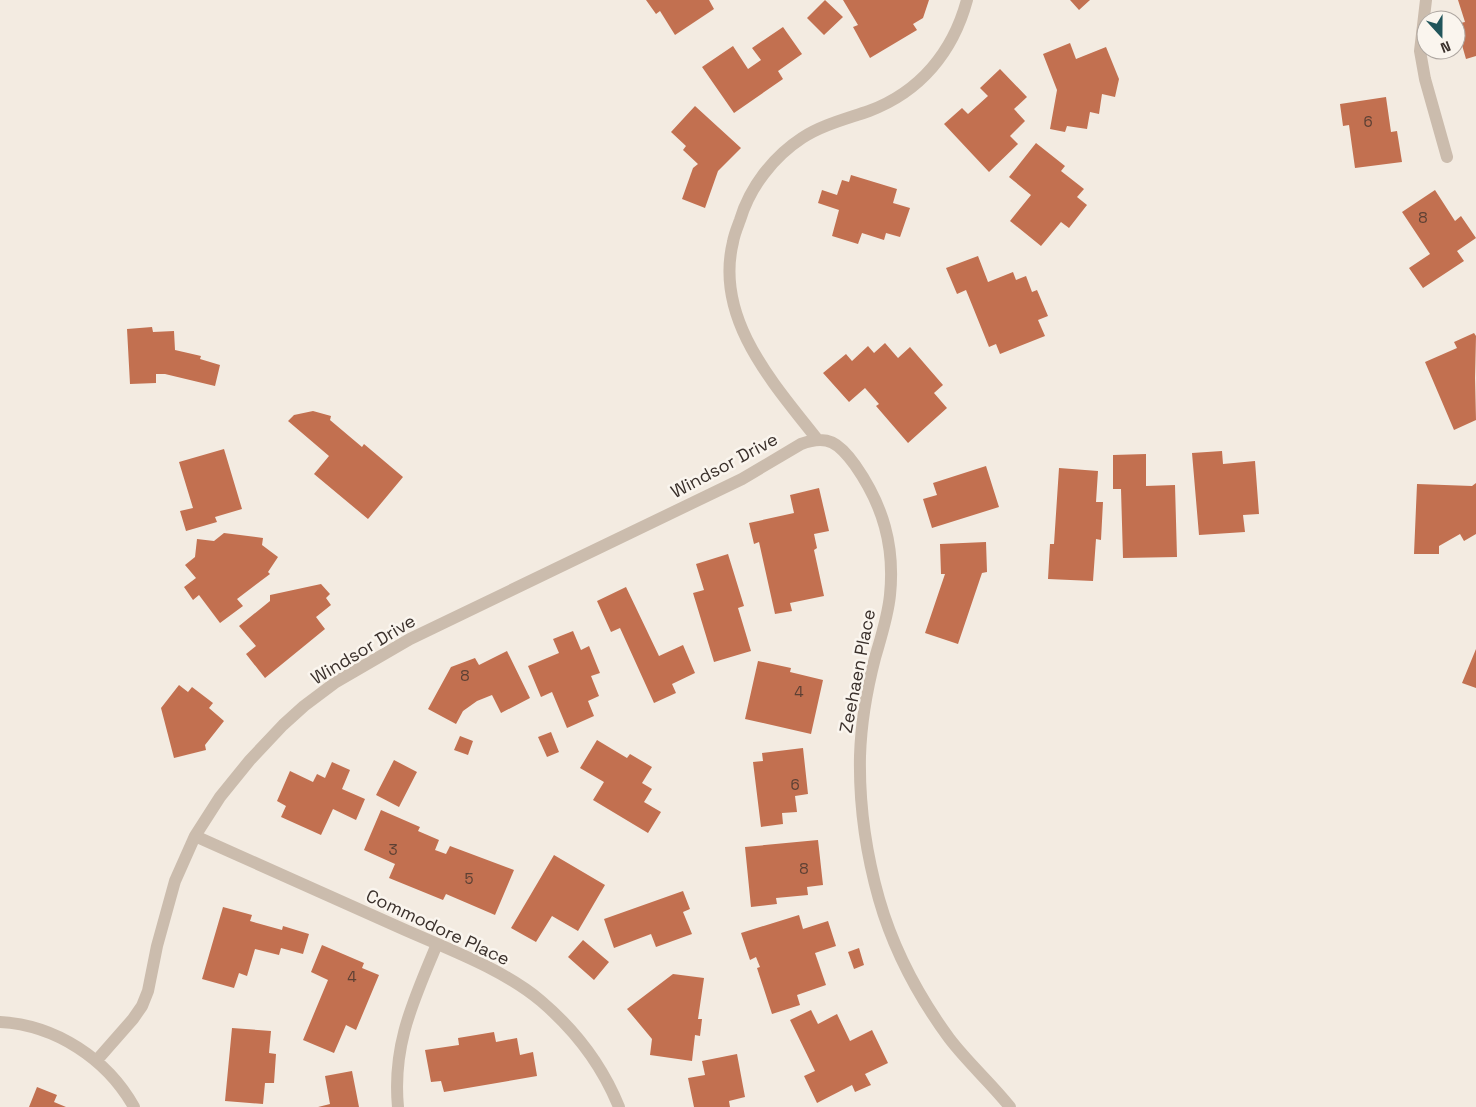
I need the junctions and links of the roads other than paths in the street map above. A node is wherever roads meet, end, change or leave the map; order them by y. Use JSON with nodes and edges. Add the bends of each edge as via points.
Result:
{"nodes":[{"id":1,"x":967,"y":0,"type":"edge"},
{"id":2,"x":1426,"y":0,"type":"edge"},
{"id":3,"x":1446,"y":157,"type":"dead end"},
{"id":4,"x":817,"y":439,"type":"junction"},
{"id":5,"x":194,"y":836,"type":"junction"},
{"id":6,"x":436,"y":944,"type":"junction"},
{"id":7,"x":0,"y":1022,"type":"edge"},
{"id":8,"x":97,"y":1060,"type":"junction"},
{"id":9,"x":134,"y":1107,"type":"edge"},
{"id":10,"x":398,"y":1107,"type":"edge"},
{"id":11,"x":619,"y":1107,"type":"edge"},
{"id":12,"x":1010,"y":1107,"type":"edge"}],
"edges":[{"from":1,"to":4,"type":"street","via":[[956,32],[941,57],[920,81],[898,98],[825,126],[803,138],[780,156],[759,180],[743,209],[732,243],[730,271],[737,316],[746,340],[778,390]]},
{"from":2,"to":3,"type":"street","via":[[1420,51]]},
{"from":4,"to":5,"type":"street","name":"Windsor Drive","via":[[801,444],[742,480],[410,639],[336,682],[282,725],[220,797]]},
{"from":4,"to":12,"type":"street","name":"Zeehaen Place","via":[[839,447],[866,480],[878,504],[889,547],[890,595],[865,704],[860,754],[863,825],[879,900],[893,938],[930,1011],[950,1039]]},
{"from":5,"to":6,"type":"street","name":"Commodore Place"},
{"from":5,"to":8,"type":"street","name":"Windsor Drive","via":[[175,881],[142,1006]]},
{"from":6,"to":10,"type":"street","via":[[404,1026],[397,1072]]},
{"from":6,"to":11,"type":"street","name":"Commodore Place","via":[[510,980],[540,1000],[585,1047]]},
{"from":7,"to":8,"type":"street","via":[[31,1026],[53,1034]]},
{"from":8,"to":9,"type":"street","via":[[114,1077]]}]}
